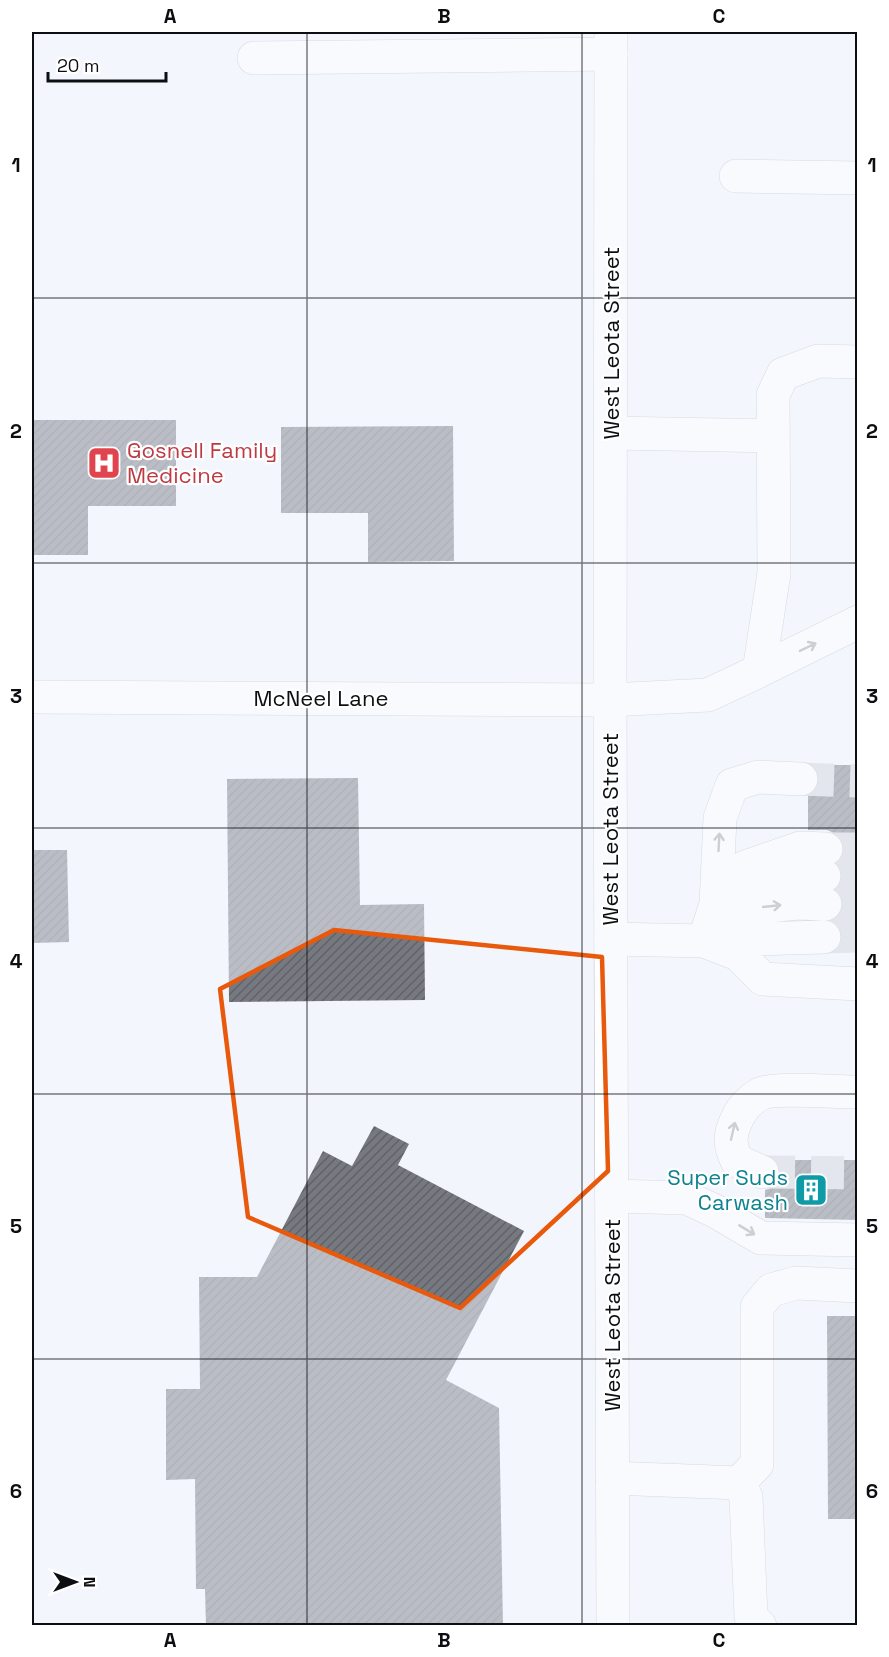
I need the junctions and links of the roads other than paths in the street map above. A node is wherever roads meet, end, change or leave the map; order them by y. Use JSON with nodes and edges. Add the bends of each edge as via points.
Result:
{"nodes":[{"id":1,"x":611,"y":43,"type":"edge"},
{"id":2,"x":254,"y":58,"type":"dead end"},
{"id":3,"x":736,"y":176,"type":"dead end"},
{"id":4,"x":858,"y":178,"type":"edge"},
{"id":5,"x":858,"y":362,"type":"edge"},
{"id":6,"x":611,"y":433,"type":"junction"},
{"id":7,"x":773,"y":436,"type":"junction"},
{"id":8,"x":854,"y":630,"type":"edge"},
{"id":9,"x":759,"y":671,"type":"junction"},
{"id":10,"x":32,"y":697,"type":"edge"},
{"id":11,"x":610,"y":700,"type":"junction"},
{"id":12,"x":801,"y":779,"type":"tunnel mouth"},
{"id":13,"x":716,"y":904,"type":"junction"},
{"id":14,"x":824,"y":937,"type":"tunnel mouth"},
{"id":15,"x":611,"y":939,"type":"junction"},
{"id":16,"x":704,"y":941,"type":"junction"},
{"id":17,"x":858,"y":984,"type":"edge"},
{"id":18,"x":858,"y":1092,"type":"edge"},
{"id":19,"x":762,"y":1172,"type":"tunnel mouth"},
{"id":20,"x":612,"y":1196,"type":"junction"},
{"id":21,"x":858,"y":1239,"type":"edge"},
{"id":22,"x":858,"y":1286,"type":"edge"},
{"id":23,"x":612,"y":1478,"type":"junction"},
{"id":24,"x":740,"y":1483,"type":"junction"},
{"id":25,"x":613,"y":1626,"type":"edge"},
{"id":26,"x":760,"y":1626,"type":"edge"}],
"edges":[{"from":1,"to":2,"type":"main road"},
{"from":1,"to":6,"type":"main road","name":"West Leota Street"},
{"from":3,"to":4,"type":"main road"},
{"from":5,"to":7,"type":"main road","via":[[818,361],[783,374],[773,395]]},
{"from":6,"to":7,"type":"main road"},
{"from":6,"to":11,"type":"main road","name":"West Leota Street"},
{"from":7,"to":9,"type":"main road","via":[[774,573]]},
{"from":9,"to":8,"type":"main road","name":"McNeel Lane","one_way":true},
{"from":9,"to":11,"type":"main road","name":"McNeel Lane","via":[[708,695]]},
{"from":10,"to":11,"type":"main road","name":"McNeel Lane"},
{"from":11,"to":15,"type":"main road","name":"West Leota Street"},
{"from":13,"to":12,"type":"main road","one_way":true,"via":[[720,818],[732,785],[758,777]]},
{"from":13,"to":16,"type":"main road"},
{"from":16,"to":13,"type":"main road","one_way":true,"via":[[747,908],[798,903],[825,876],[800,848],[745,867]]},
{"from":14,"to":16,"type":"main road"},
{"from":15,"to":16,"type":"main road"},
{"from":15,"to":20,"type":"main road","name":"West Leota Street"},
{"from":16,"to":17,"type":"main road","via":[[738,954],[763,979]]},
{"from":19,"to":18,"type":"main road","one_way":true,"via":[[738,1161],[730,1145],[741,1109],[761,1093]]},
{"from":20,"to":21,"type":"main road","one_way":true,"via":[[687,1198],[761,1238]]},
{"from":20,"to":23,"type":"main road","name":"West Leota Street"},
{"from":22,"to":24,"type":"main road","via":[[796,1283],[771,1290],[757,1307],[757,1464]]},
{"from":23,"to":24,"type":"main road"},
{"from":23,"to":25,"type":"main road","name":"West Leota Street"},
{"from":24,"to":26,"type":"main road","via":[[746,1497],[751,1617]]}]}
